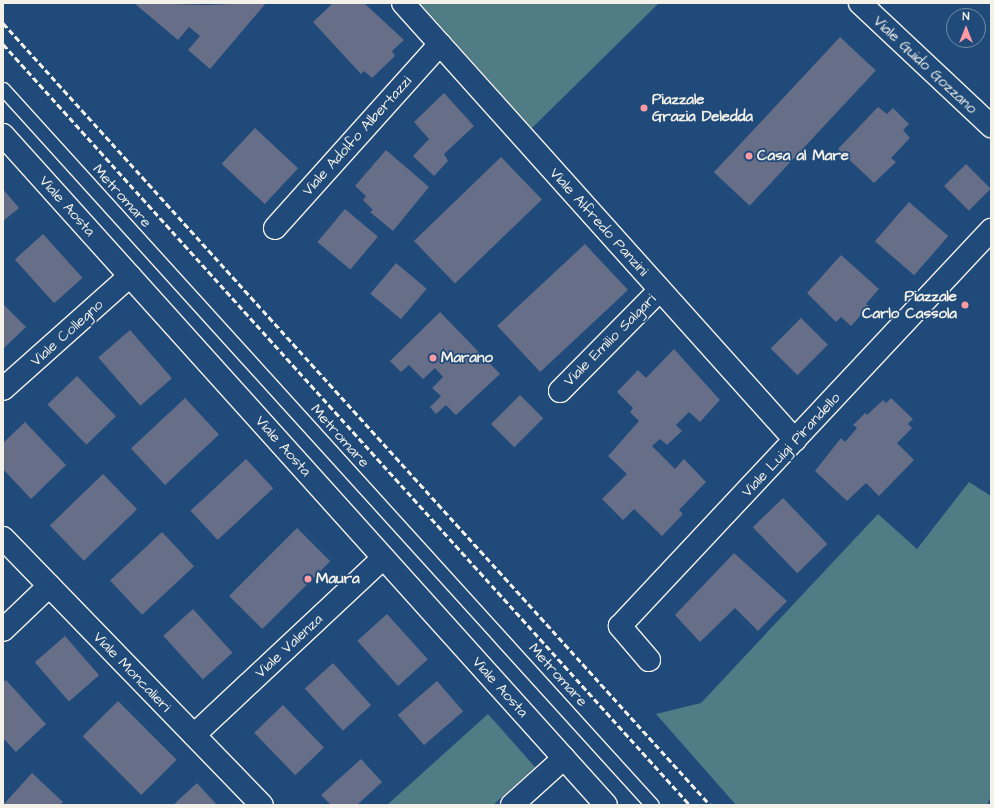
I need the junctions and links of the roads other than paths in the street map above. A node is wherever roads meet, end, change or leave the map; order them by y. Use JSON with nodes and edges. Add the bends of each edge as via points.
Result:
{"nodes":[{"id":1,"x":403,"y":3,"type":"edge"},
{"id":2,"x":860,"y":3,"type":"edge"},
{"id":3,"x":440,"y":44,"type":"junction"},
{"id":4,"x":3,"y":89,"type":"edge"},
{"id":5,"x":991,"y":126,"type":"edge"},
{"id":6,"x":3,"y":134,"type":"edge"},
{"id":7,"x":275,"y":228,"type":"dead end"},
{"id":8,"x":991,"y":230,"type":"edge"},
{"id":9,"x":130,"y":276,"type":"junction"},
{"id":10,"x":660,"y":290,"type":"junction"},
{"id":11,"x":3,"y":389,"type":"edge"},
{"id":12,"x":560,"y":391,"type":"dead end"},
{"id":13,"x":795,"y":440,"type":"junction"},
{"id":14,"x":3,"y":538,"type":"edge"},
{"id":15,"x":384,"y":558,"type":"junction"},
{"id":16,"x":50,"y":586,"type":"junction"},
{"id":17,"x":3,"y":630,"type":"edge"},
{"id":18,"x":649,"y":660,"type":"dead end"},
{"id":19,"x":194,"y":735,"type":"junction"},
{"id":20,"x":564,"y":758,"type":"junction"},
{"id":21,"x":262,"y":805,"type":"edge"},
{"id":22,"x":512,"y":805,"type":"edge"},
{"id":23,"x":606,"y":805,"type":"edge"},
{"id":24,"x":652,"y":805,"type":"edge"}],
"edges":[{"from":1,"to":3,"type":"street","name":"Viale Alfredo Panzini"},
{"from":2,"to":5,"type":"street","name":"Viale Guido Gozzano"},
{"from":3,"to":7,"type":"street","name":"Viale Adolfo Albertazzi"},
{"from":3,"to":10,"type":"street","name":"Viale Alfredo Panzini"},
{"from":4,"to":24,"type":"lane","name":"Metromare"},
{"from":6,"to":9,"type":"street","name":"Viale Aosta"},
{"from":8,"to":13,"type":"street","name":"Viale Luigi Pirandello"},
{"from":9,"to":11,"type":"street","name":"Viale Collegno"},
{"from":9,"to":15,"type":"street","name":"Viale Aosta"},
{"from":10,"to":12,"type":"street","name":"Viale Emilio Salgari"},
{"from":10,"to":13,"type":"street","name":"Viale Alfredo Panzini"},
{"from":13,"to":18,"type":"street","name":"Viale Luigi Pirandello","via":[[620,626]]},
{"from":14,"to":16,"type":"street","name":"Viale Moncalieri"},
{"from":15,"to":19,"type":"street","name":"Viale Valenza"},
{"from":15,"to":20,"type":"street","name":"Viale Aosta"},
{"from":16,"to":17,"type":"street"},
{"from":16,"to":19,"type":"street","name":"Viale Moncalieri"},
{"from":19,"to":21,"type":"street","name":"Viale Moncalieri"},
{"from":20,"to":22,"type":"street"},
{"from":20,"to":23,"type":"street","name":"Viale Aosta"}]}
